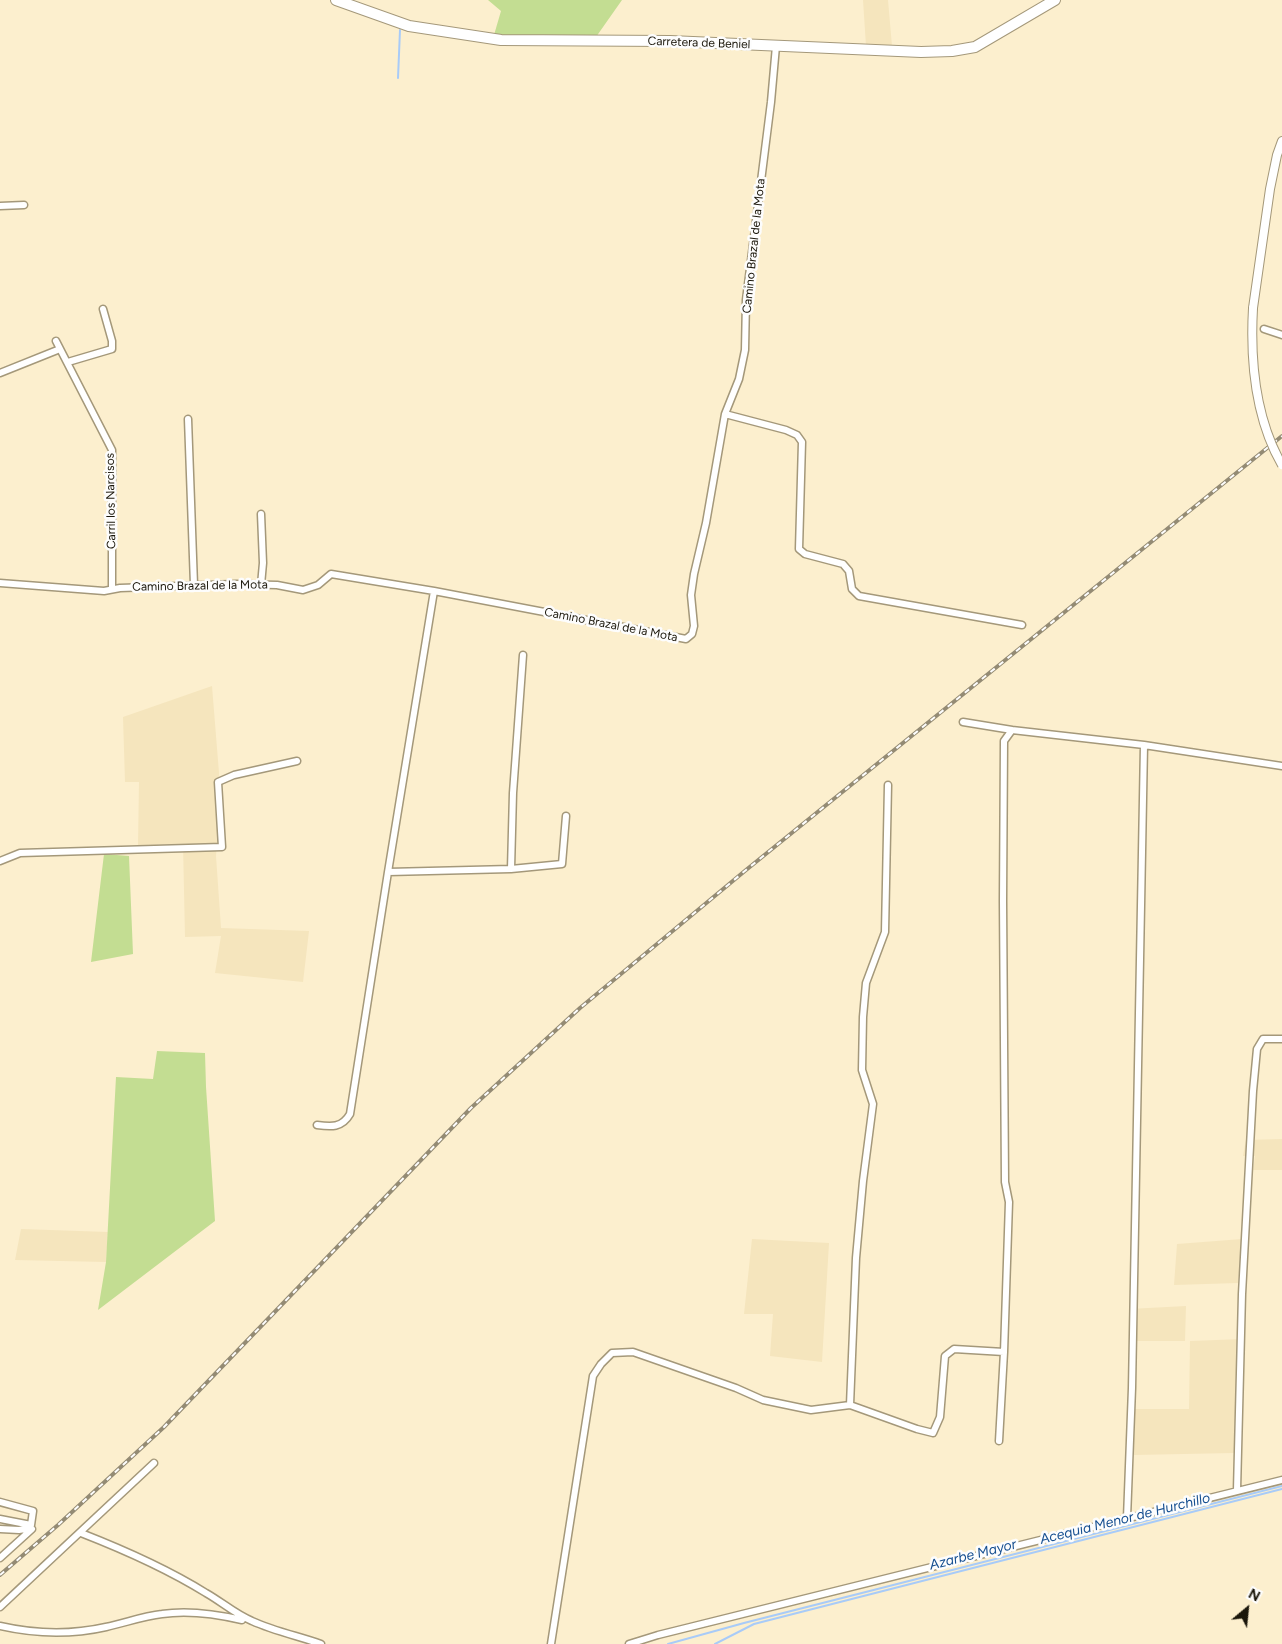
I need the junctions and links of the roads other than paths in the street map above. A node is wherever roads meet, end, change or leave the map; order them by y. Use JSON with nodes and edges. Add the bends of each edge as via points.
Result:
{"nodes":[{"id":1,"x":336,"y":0,"type":"edge"},
{"id":2,"x":1055,"y":0,"type":"edge"},
{"id":3,"x":776,"y":46,"type":"junction"},
{"id":4,"x":1282,"y":141,"type":"edge"},
{"id":5,"x":24,"y":205,"type":"dead end"},
{"id":6,"x":0,"y":206,"type":"edge"},
{"id":7,"x":103,"y":309,"type":"dead end"},
{"id":8,"x":1264,"y":329,"type":"dead end"},
{"id":9,"x":1282,"y":335,"type":"edge"},
{"id":10,"x":56,"y":340,"type":"dead end"},
{"id":11,"x":60,"y":348,"type":"junction"},
{"id":12,"x":68,"y":362,"type":"junction"},
{"id":13,"x":0,"y":373,"type":"edge"},
{"id":14,"x":725,"y":414,"type":"junction"},
{"id":15,"x":188,"y":419,"type":"dead end"},
{"id":16,"x":1282,"y":466,"type":"edge"},
{"id":17,"x":261,"y":514,"type":"dead end"},
{"id":18,"x":0,"y":583,"type":"edge"},
{"id":19,"x":194,"y":585,"type":"junction"},
{"id":20,"x":261,"y":585,"type":"junction"},
{"id":21,"x":112,"y":590,"type":"junction"},
{"id":22,"x":434,"y":591,"type":"junction"},
{"id":23,"x":1022,"y":625,"type":"dead end"},
{"id":24,"x":524,"y":655,"type":"dead end"},
{"id":25,"x":963,"y":722,"type":"dead end"},
{"id":26,"x":1012,"y":730,"type":"junction"},
{"id":27,"x":1144,"y":745,"type":"junction"},
{"id":28,"x":297,"y":761,"type":"dead end"},
{"id":29,"x":1282,"y":766,"type":"edge"},
{"id":30,"x":888,"y":785,"type":"dead end"},
{"id":31,"x":566,"y":816,"type":"dead end"},
{"id":32,"x":0,"y":861,"type":"edge"},
{"id":33,"x":511,"y":869,"type":"junction"},
{"id":34,"x":388,"y":872,"type":"junction"},
{"id":35,"x":1282,"y":1039,"type":"edge"},
{"id":36,"x":316,"y":1125,"type":"dead end"},
{"id":37,"x":1004,"y":1352,"type":"junction"},
{"id":38,"x":850,"y":1405,"type":"junction"},
{"id":39,"x":999,"y":1441,"type":"dead end"},
{"id":40,"x":154,"y":1463,"type":"dead end"},
{"id":41,"x":1282,"y":1480,"type":"edge"},
{"id":42,"x":1237,"y":1490,"type":"junction"},
{"id":43,"x":0,"y":1502,"type":"edge"},
{"id":44,"x":1127,"y":1518,"type":"junction"},
{"id":45,"x":0,"y":1519,"type":"edge"},
{"id":46,"x":31,"y":1527,"type":"junction"},
{"id":47,"x":0,"y":1529,"type":"edge"},
{"id":48,"x":81,"y":1532,"type":"junction"},
{"id":49,"x":0,"y":1558,"type":"edge"},
{"id":50,"x":0,"y":1607,"type":"edge"},
{"id":51,"x":253,"y":1622,"type":"junction"},
{"id":52,"x":0,"y":1626,"type":"edge"},
{"id":53,"x":321,"y":1644,"type":"edge"},
{"id":54,"x":551,"y":1644,"type":"edge"},
{"id":55,"x":629,"y":1644,"type":"edge"}],
"edges":[{"from":1,"to":3,"type":"main road","name":"Carretera de Beniel","via":[[409,26],[500,40],[670,41]]},
{"from":2,"to":3,"type":"main road","name":"Carretera de Beniel","via":[[981,44],[962,50],[899,52]]},
{"from":3,"to":14,"type":"street","name":"Camino Brazal de la Mota","via":[[746,300],[745,350],[739,379]]},
{"from":4,"to":16,"type":"street","bridge":true,"via":[[1273,171],[1253,308],[1252,347],[1256,388],[1269,436]]},
{"from":5,"to":6,"type":"street"},
{"from":7,"to":12,"type":"street","via":[[112,349]]},
{"from":8,"to":9,"type":"street"},
{"from":10,"to":11,"type":"street","name":"Carril los Narcisos"},
{"from":11,"to":12,"type":"street","name":"Carril los Narcisos"},
{"from":11,"to":13,"type":"street"},
{"from":12,"to":21,"type":"street","name":"Carril los Narcisos","via":[[112,450]]},
{"from":14,"to":22,"type":"street","name":"Camino Brazal de la Mota","via":[[694,574],[691,595],[694,626],[686,639]]},
{"from":14,"to":23,"type":"street","via":[[797,435],[802,442],[799,549],[805,554],[843,564],[849,571],[852,589],[859,596]]},
{"from":15,"to":19,"type":"street"},
{"from":17,"to":20,"type":"street"},
{"from":18,"to":21,"type":"street","name":"Camino Brazal de la Mota"},
{"from":19,"to":20,"type":"street","name":"Camino Brazal de la Mota"},
{"from":19,"to":21,"type":"street","name":"Camino Brazal de la Mota"},
{"from":20,"to":22,"type":"street","name":"Camino Brazal de la Mota","via":[[303,590],[318,585],[331,574]]},
{"from":22,"to":34,"type":"street"},
{"from":24,"to":33,"type":"street","via":[[513,793]]},
{"from":25,"to":26,"type":"street"},
{"from":26,"to":27,"type":"street"},
{"from":26,"to":37,"type":"street","via":[[1004,741],[1004,1142],[1009,1202]]},
{"from":27,"to":29,"type":"street"},
{"from":27,"to":44,"type":"street"},
{"from":28,"to":32,"type":"street","via":[[234,774],[218,782],[222,847],[20,853]]},
{"from":30,"to":38,"type":"street","via":[[885,932],[866,983],[862,1018],[862,1070],[873,1104],[856,1258]]},
{"from":31,"to":33,"type":"street","via":[[562,864]]},
{"from":33,"to":34,"type":"street"},
{"from":34,"to":36,"type":"street","via":[[350,1114],[341,1124]]},
{"from":35,"to":42,"type":"street","via":[[1263,1039],[1257,1049],[1242,1294]]},
{"from":37,"to":38,"type":"street","via":[[954,1349],[946,1356],[940,1417],[933,1433]]},
{"from":37,"to":39,"type":"street"},
{"from":38,"to":54,"type":"street","via":[[811,1410],[763,1400],[633,1352],[612,1353],[600,1364],[594,1376]]},
{"from":40,"to":48,"type":"street"},
{"from":41,"to":42,"type":"street"},
{"from":42,"to":44,"type":"street"},
{"from":43,"to":46,"type":"street","via":[[33,1511]]},
{"from":44,"to":55,"type":"street"},
{"from":45,"to":46,"type":"street"},
{"from":46,"to":47,"type":"street"},
{"from":46,"to":49,"type":"street"},
{"from":48,"to":50,"type":"street"},
{"from":48,"to":51,"type":"street","via":[[185,1582]]},
{"from":51,"to":52,"type":"street","via":[[210,1613],[163,1614],[81,1632],[42,1632]]},
{"from":51,"to":53,"type":"street"}]}
